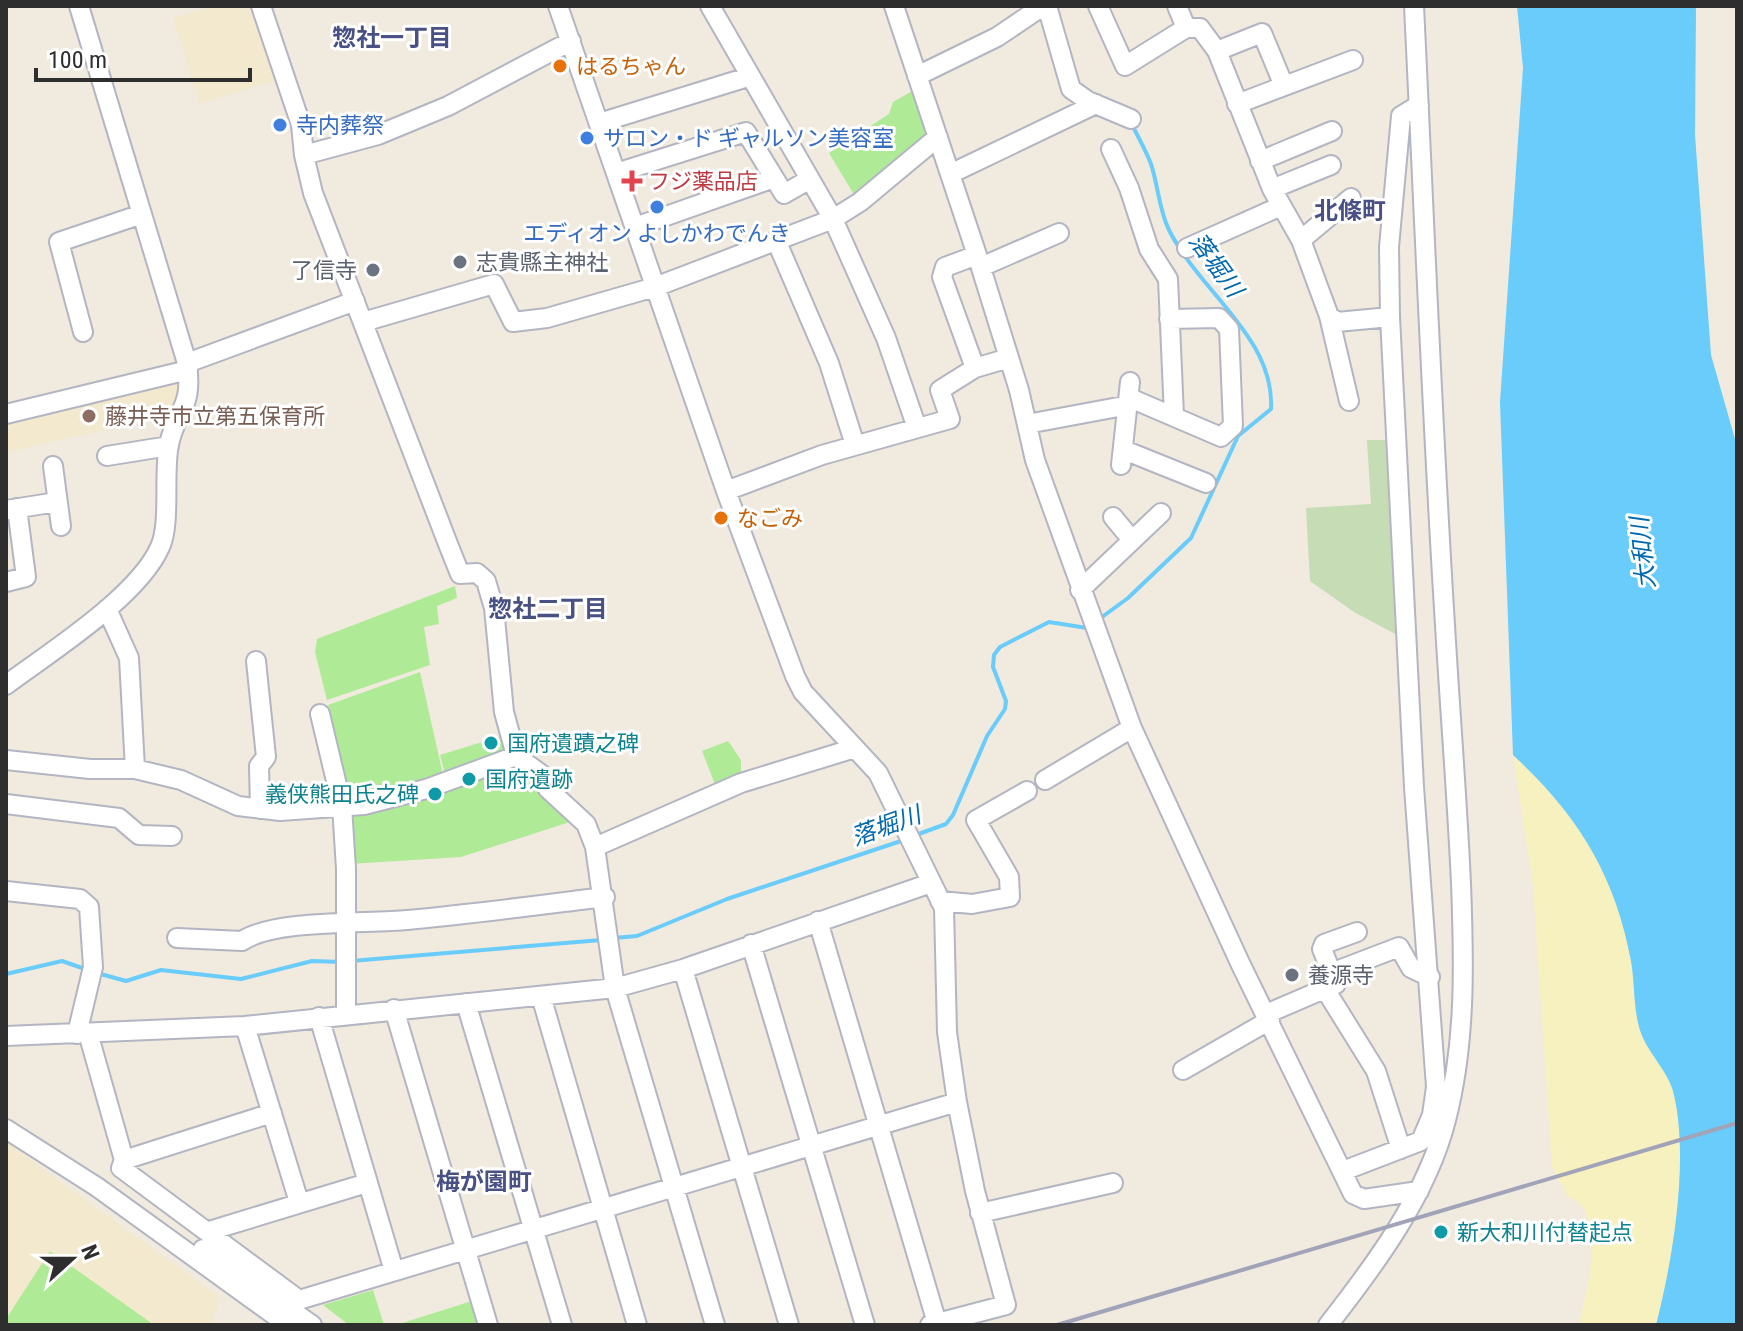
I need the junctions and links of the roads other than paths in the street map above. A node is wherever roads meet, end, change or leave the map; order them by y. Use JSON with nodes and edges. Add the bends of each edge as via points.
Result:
{"nodes":[{"id":1,"x":79,"y":6,"type":"edge"},
{"id":2,"x":261,"y":6,"type":"edge"},
{"id":3,"x":558,"y":6,"type":"edge"},
{"id":4,"x":710,"y":6,"type":"edge"},
{"id":5,"x":894,"y":6,"type":"edge"},
{"id":6,"x":1045,"y":6,"type":"edge"},
{"id":7,"x":1098,"y":6,"type":"edge"},
{"id":8,"x":1177,"y":6,"type":"edge"},
{"id":9,"x":1414,"y":6,"type":"edge"},
{"id":10,"x":1186,"y":28,"type":"junction"},
{"id":11,"x":571,"y":41,"type":"junction"},
{"id":12,"x":1217,"y":51,"type":"junction"},
{"id":13,"x":1353,"y":60,"type":"dead end"},
{"id":14,"x":917,"y":76,"type":"junction"},
{"id":15,"x":748,"y":77,"type":"junction"},
{"id":16,"x":1284,"y":86,"type":"junction"},
{"id":17,"x":1096,"y":104,"type":"junction"},
{"id":18,"x":1237,"y":104,"type":"junction"},
{"id":19,"x":1419,"y":105,"type":"junction"},
{"id":20,"x":1131,"y":119,"type":"dead end"},
{"id":21,"x":599,"y":123,"type":"junction"},
{"id":22,"x":1332,"y":131,"type":"dead end"},
{"id":23,"x":938,"y":137,"type":"junction"},
{"id":24,"x":1111,"y":149,"type":"dead end"},
{"id":25,"x":304,"y":155,"type":"junction"},
{"id":26,"x":1260,"y":161,"type":"junction"},
{"id":27,"x":1331,"y":165,"type":"dead end"},
{"id":28,"x":616,"y":173,"type":"junction"},
{"id":29,"x":950,"y":174,"type":"junction"},
{"id":30,"x":774,"y":178,"type":"junction"},
{"id":31,"x":810,"y":179,"type":"junction"},
{"id":32,"x":1276,"y":198,"type":"junction"},
{"id":33,"x":1351,"y":198,"type":"dead end"},
{"id":34,"x":142,"y":214,"type":"junction"},
{"id":35,"x":833,"y":219,"type":"junction"},
{"id":36,"x":635,"y":227,"type":"junction"},
{"id":37,"x":1059,"y":233,"type":"dead end"},
{"id":38,"x":776,"y":240,"type":"junction"},
{"id":39,"x":1301,"y":240,"type":"junction"},
{"id":40,"x":1187,"y":248,"type":"dead end"},
{"id":41,"x":979,"y":261,"type":"junction"},
{"id":42,"x":655,"y":287,"type":"junction"},
{"id":43,"x":355,"y":301,"type":"junction"},
{"id":44,"x":1329,"y":316,"type":"junction"},
{"id":45,"x":1390,"y":317,"type":"junction"},
{"id":46,"x":1169,"y":319,"type":"junction"},
{"id":47,"x":363,"y":322,"type":"junction"},
{"id":48,"x":83,"y":332,"type":"dead end"},
{"id":49,"x":1009,"y":358,"type":"junction"},
{"id":50,"x":187,"y":366,"type":"junction"},
{"id":51,"x":975,"y":368,"type":"junction"},
{"id":52,"x":1130,"y":395,"type":"junction"},
{"id":53,"x":1349,"y":401,"type":"dead end"},
{"id":54,"x":6,"y":414,"type":"edge"},
{"id":55,"x":1174,"y":416,"type":"junction"},
{"id":56,"x":1027,"y":424,"type":"junction"},
{"id":57,"x":917,"y":428,"type":"junction"},
{"id":58,"x":855,"y":445,"type":"junction"},
{"id":59,"x":169,"y":446,"type":"junction"},
{"id":60,"x":107,"y":456,"type":"dead end"},
{"id":61,"x":53,"y":466,"type":"dead end"},
{"id":62,"x":1206,"y":483,"type":"dead end"},
{"id":63,"x":726,"y":491,"type":"junction"},
{"id":64,"x":57,"y":502,"type":"junction"},
{"id":65,"x":11,"y":509,"type":"edge"},
{"id":66,"x":1161,"y":513,"type":"dead end"},
{"id":67,"x":1113,"y":517,"type":"dead end"},
{"id":68,"x":61,"y":526,"type":"dead end"},
{"id":69,"x":1132,"y":540,"type":"junction"},
{"id":70,"x":6,"y":582,"type":"edge"},
{"id":71,"x":1080,"y":590,"type":"junction"},
{"id":72,"x":107,"y":609,"type":"junction"},
{"id":73,"x":256,"y":661,"type":"dead end"},
{"id":74,"x":6,"y":685,"type":"edge"},
{"id":75,"x":320,"y":714,"type":"dead end"},
{"id":76,"x":1132,"y":728,"type":"junction"},
{"id":77,"x":855,"y":748,"type":"junction"},
{"id":78,"x":516,"y":756,"type":"junction"},
{"id":79,"x":6,"y":760,"type":"edge"},
{"id":80,"x":135,"y":769,"type":"junction"},
{"id":81,"x":1045,"y":780,"type":"dead end"},
{"id":82,"x":1027,"y":791,"type":"dead end"},
{"id":83,"x":6,"y":804,"type":"edge"},
{"id":84,"x":342,"y":806,"type":"junction"},
{"id":85,"x":260,"y":809,"type":"junction"},
{"id":86,"x":172,"y":836,"type":"dead end"},
{"id":87,"x":595,"y":847,"type":"junction"},
{"id":88,"x":931,"y":883,"type":"junction"},
{"id":89,"x":6,"y":891,"type":"edge"},
{"id":90,"x":605,"y":897,"type":"junction"},
{"id":91,"x":940,"y":901,"type":"junction"},
{"id":92,"x":818,"y":921,"type":"junction"},
{"id":93,"x":346,"y":923,"type":"junction"},
{"id":94,"x":1357,"y":932,"type":"dead end"},
{"id":95,"x":177,"y":938,"type":"dead end"},
{"id":96,"x":751,"y":944,"type":"junction"},
{"id":97,"x":683,"y":969,"type":"junction"},
{"id":98,"x":1430,"y":977,"type":"junction"},
{"id":99,"x":1328,"y":981,"type":"junction"},
{"id":100,"x":615,"y":988,"type":"junction"},
{"id":101,"x":541,"y":996,"type":"junction"},
{"id":102,"x":466,"y":1003,"type":"junction"},
{"id":103,"x":394,"y":1009,"type":"junction"},
{"id":104,"x":346,"y":1014,"type":"junction"},
{"id":105,"x":319,"y":1017,"type":"junction"},
{"id":106,"x":1268,"y":1017,"type":"junction"},
{"id":107,"x":245,"y":1026,"type":"junction"},
{"id":108,"x":82,"y":1033,"type":"junction"},
{"id":109,"x":6,"y":1036,"type":"edge"},
{"id":110,"x":1183,"y":1070,"type":"dead end"},
{"id":111,"x":1436,"y":1087,"type":"junction"},
{"id":112,"x":957,"y":1102,"type":"junction"},
{"id":113,"x":1448,"y":1109,"type":"junction"},
{"id":114,"x":272,"y":1113,"type":"junction"},
{"id":115,"x":877,"y":1128,"type":"junction"},
{"id":116,"x":6,"y":1129,"type":"edge"},
{"id":117,"x":811,"y":1148,"type":"junction"},
{"id":118,"x":1401,"y":1149,"type":"junction"},
{"id":119,"x":124,"y":1160,"type":"junction"},
{"id":120,"x":742,"y":1169,"type":"junction"},
{"id":121,"x":1343,"y":1171,"type":"junction"},
{"id":122,"x":367,"y":1183,"type":"junction"},
{"id":123,"x":1113,"y":1183,"type":"dead end"},
{"id":124,"x":674,"y":1189,"type":"junction"},
{"id":125,"x":1419,"y":1191,"type":"junction"},
{"id":126,"x":299,"y":1202,"type":"junction"},
{"id":127,"x":603,"y":1210,"type":"junction"},
{"id":128,"x":980,"y":1213,"type":"junction"},
{"id":129,"x":535,"y":1229,"type":"junction"},
{"id":130,"x":209,"y":1231,"type":"junction"},
{"id":131,"x":465,"y":1249,"type":"junction"},
{"id":132,"x":394,"y":1271,"type":"junction"},
{"id":133,"x":293,"y":1312,"type":"edge"},
{"id":134,"x":933,"y":1324,"type":"edge"},
{"id":135,"x":312,"y":1325,"type":"edge"},
{"id":136,"x":488,"y":1325,"type":"edge"},
{"id":137,"x":562,"y":1325,"type":"edge"},
{"id":138,"x":637,"y":1325,"type":"edge"},
{"id":139,"x":715,"y":1325,"type":"edge"},
{"id":140,"x":789,"y":1325,"type":"edge"},
{"id":141,"x":865,"y":1325,"type":"edge"},
{"id":142,"x":1328,"y":1325,"type":"edge"}],
"edges":[{"from":1,"to":34,"type":"street"},
{"from":2,"to":25,"type":"street","via":[[301,125]]},
{"from":3,"to":11,"type":"street"},
{"from":4,"to":15,"type":"street"},
{"from":5,"to":14,"type":"street"},
{"from":6,"to":14,"type":"street","via":[[997,37]]},
{"from":6,"to":17,"type":"street","via":[[1071,89]]},
{"from":7,"to":10,"type":"street","via":[[1125,66]]},
{"from":8,"to":10,"type":"street"},
{"from":9,"to":19,"type":"street"},
{"from":10,"to":12,"type":"street","via":[[1200,28]]},
{"from":11,"to":21,"type":"street"},
{"from":11,"to":25,"type":"street","via":[[448,106],[378,135]]},
{"from":12,"to":16,"type":"street","via":[[1262,33]]},
{"from":12,"to":18,"type":"street"},
{"from":13,"to":16,"type":"street"},
{"from":14,"to":23,"type":"street"},
{"from":15,"to":21,"type":"street"},
{"from":15,"to":31,"type":"street"},
{"from":16,"to":18,"type":"street"},
{"from":17,"to":20,"type":"street"},
{"from":17,"to":29,"type":"street"},
{"from":18,"to":26,"type":"street"},
{"from":19,"to":45,"type":"street","via":[[1401,116],[1389,247]]},
{"from":19,"to":113,"type":"street","via":[[1463,938],[1464,997]]},
{"from":21,"to":28,"type":"street"},
{"from":22,"to":26,"type":"street"},
{"from":23,"to":29,"type":"street"},
{"from":23,"to":35,"type":"street"},
{"from":24,"to":46,"type":"street","via":[[1149,249],[1168,279]]},
{"from":25,"to":43,"type":"street","via":[[313,193]]},
{"from":26,"to":32,"type":"street"},
{"from":27,"to":32,"type":"street"},
{"from":28,"to":30,"type":"street","via":[[746,132]]},
{"from":28,"to":36,"type":"street"},
{"from":29,"to":41,"type":"street"},
{"from":30,"to":31,"type":"street","via":[[784,194]]},
{"from":30,"to":36,"type":"street"},
{"from":31,"to":35,"type":"street"},
{"from":32,"to":39,"type":"street"},
{"from":32,"to":40,"type":"street"},
{"from":33,"to":39,"type":"street"},
{"from":34,"to":48,"type":"street","via":[[59,242]]},
{"from":34,"to":50,"type":"street"},
{"from":35,"to":38,"type":"street"},
{"from":35,"to":57,"type":"street","via":[[886,338]]},
{"from":36,"to":42,"type":"street"},
{"from":37,"to":41,"type":"street"},
{"from":38,"to":42,"type":"street"},
{"from":38,"to":58,"type":"street","via":[[829,363]]},
{"from":39,"to":44,"type":"street"},
{"from":41,"to":49,"type":"street"},
{"from":41,"to":51,"type":"street","via":[[945,267],[942,277]]},
{"from":42,"to":47,"type":"street","via":[[547,318],[513,322],[494,284]]},
{"from":42,"to":63,"type":"street"},
{"from":43,"to":47,"type":"street"},
{"from":43,"to":50,"type":"street"},
{"from":44,"to":45,"type":"street","via":[[1337,322]]},
{"from":44,"to":53,"type":"street"},
{"from":45,"to":98,"type":"street","via":[[1414,787]]},
{"from":46,"to":55,"type":"street"},
{"from":46,"to":55,"type":"street","via":[[1219,318],[1229,329],[1233,426],[1221,437]]},
{"from":47,"to":78,"type":"street","via":[[460,574],[477,573],[486,581],[494,608],[504,712]]},
{"from":49,"to":51,"type":"street"},
{"from":49,"to":56,"type":"street"},
{"from":50,"to":54,"type":"street"},
{"from":50,"to":59,"type":"street","via":[[191,391]]},
{"from":51,"to":57,"type":"street","via":[[940,390],[950,419]]},
{"from":52,"to":55,"type":"street"},
{"from":52,"to":56,"type":"street"},
{"from":52,"to":62,"type":"street","via":[[1122,458]]},
{"from":56,"to":71,"type":"street"},
{"from":57,"to":58,"type":"street"},
{"from":58,"to":63,"type":"street"},
{"from":59,"to":60,"type":"street"},
{"from":59,"to":72,"type":"street","via":[[161,546]]},
{"from":61,"to":64,"type":"street"},
{"from":63,"to":77,"type":"street","via":[[803,692]]},
{"from":64,"to":65,"type":"street"},
{"from":64,"to":68,"type":"street"},
{"from":65,"to":70,"type":"street","via":[[26,577]]},
{"from":66,"to":69,"type":"street"},
{"from":67,"to":69,"type":"street"},
{"from":69,"to":71,"type":"street"},
{"from":71,"to":76,"type":"street"},
{"from":72,"to":74,"type":"street"},
{"from":72,"to":80,"type":"street","via":[[129,658]]},
{"from":73,"to":85,"type":"street","via":[[266,757],[259,766]]},
{"from":75,"to":84,"type":"street"},
{"from":76,"to":81,"type":"street"},
{"from":76,"to":106,"type":"street"},
{"from":77,"to":87,"type":"street","via":[[741,783]]},
{"from":77,"to":88,"type":"street","via":[[878,773]]},
{"from":78,"to":84,"type":"street","via":[[426,789]]},
{"from":78,"to":87,"type":"street","via":[[541,774],[548,789],[586,824]]},
{"from":79,"to":80,"type":"street"},
{"from":80,"to":85,"type":"street"},
{"from":82,"to":91,"type":"street","via":[[976,820],[1009,877],[1010,897],[972,904]]},
{"from":83,"to":86,"type":"street","via":[[119,818],[139,835]]},
{"from":84,"to":85,"type":"street"},
{"from":84,"to":93,"type":"street"},
{"from":87,"to":90,"type":"street"},
{"from":88,"to":91,"type":"street"},
{"from":88,"to":92,"type":"street"},
{"from":89,"to":108,"type":"street","via":[[80,899],[89,907],[93,967]]},
{"from":90,"to":93,"type":"street"},
{"from":90,"to":100,"type":"street"},
{"from":91,"to":112,"type":"street","via":[[947,1032]]},
{"from":92,"to":96,"type":"street"},
{"from":92,"to":115,"type":"street"},
{"from":93,"to":95,"type":"street","via":[[250,935],[242,941]]},
{"from":93,"to":104,"type":"street"},
{"from":94,"to":99,"type":"street","via":[[1324,944]]},
{"from":96,"to":97,"type":"street"},
{"from":96,"to":117,"type":"street"},
{"from":97,"to":100,"type":"street"},
{"from":97,"to":120,"type":"street"},
{"from":98,"to":99,"type":"street","via":[[1411,968],[1399,947]]},
{"from":98,"to":111,"type":"street"},
{"from":99,"to":106,"type":"street"},
{"from":99,"to":118,"type":"street","via":[[1376,1071]]},
{"from":100,"to":101,"type":"street"},
{"from":100,"to":124,"type":"street"},
{"from":101,"to":102,"type":"street"},
{"from":101,"to":127,"type":"street"},
{"from":102,"to":103,"type":"street"},
{"from":102,"to":129,"type":"street"},
{"from":103,"to":104,"type":"street"},
{"from":103,"to":131,"type":"street"},
{"from":104,"to":105,"type":"street"},
{"from":105,"to":107,"type":"street"},
{"from":105,"to":122,"type":"street"},
{"from":106,"to":110,"type":"street"},
{"from":106,"to":121,"type":"street"},
{"from":107,"to":108,"type":"street"},
{"from":107,"to":114,"type":"street"},
{"from":108,"to":109,"type":"street"},
{"from":108,"to":119,"type":"street"},
{"from":111,"to":113,"type":"street"},
{"from":111,"to":118,"type":"street","via":[[1427,1132],[1421,1141]]},
{"from":112,"to":115,"type":"street"},
{"from":112,"to":128,"type":"street"},
{"from":113,"to":125,"type":"street"},
{"from":114,"to":119,"type":"street"},
{"from":114,"to":126,"type":"street"},
{"from":115,"to":117,"type":"street"},
{"from":115,"to":134,"type":"street"},
{"from":116,"to":133,"type":"street","via":[[96,1183],[151,1227]]},
{"from":117,"to":120,"type":"street"},
{"from":117,"to":141,"type":"street"},
{"from":118,"to":121,"type":"street"},
{"from":119,"to":130,"type":"street","via":[[121,1168]]},
{"from":120,"to":124,"type":"street"},
{"from":120,"to":140,"type":"street"},
{"from":121,"to":125,"type":"street","via":[[1353,1194],[1364,1199]]},
{"from":122,"to":126,"type":"street"},
{"from":122,"to":132,"type":"street"},
{"from":123,"to":128,"type":"street"},
{"from":124,"to":127,"type":"street"},
{"from":124,"to":139,"type":"street"},
{"from":125,"to":142,"type":"street"},
{"from":126,"to":130,"type":"street"},
{"from":127,"to":129,"type":"street"},
{"from":127,"to":138,"type":"street"},
{"from":128,"to":134,"type":"street","via":[[1006,1305]]},
{"from":129,"to":131,"type":"street"},
{"from":129,"to":137,"type":"street"},
{"from":130,"to":133,"type":"street"},
{"from":131,"to":132,"type":"street"},
{"from":131,"to":136,"type":"street"},
{"from":132,"to":133,"type":"street"},
{"from":133,"to":135,"type":"street"}]}
